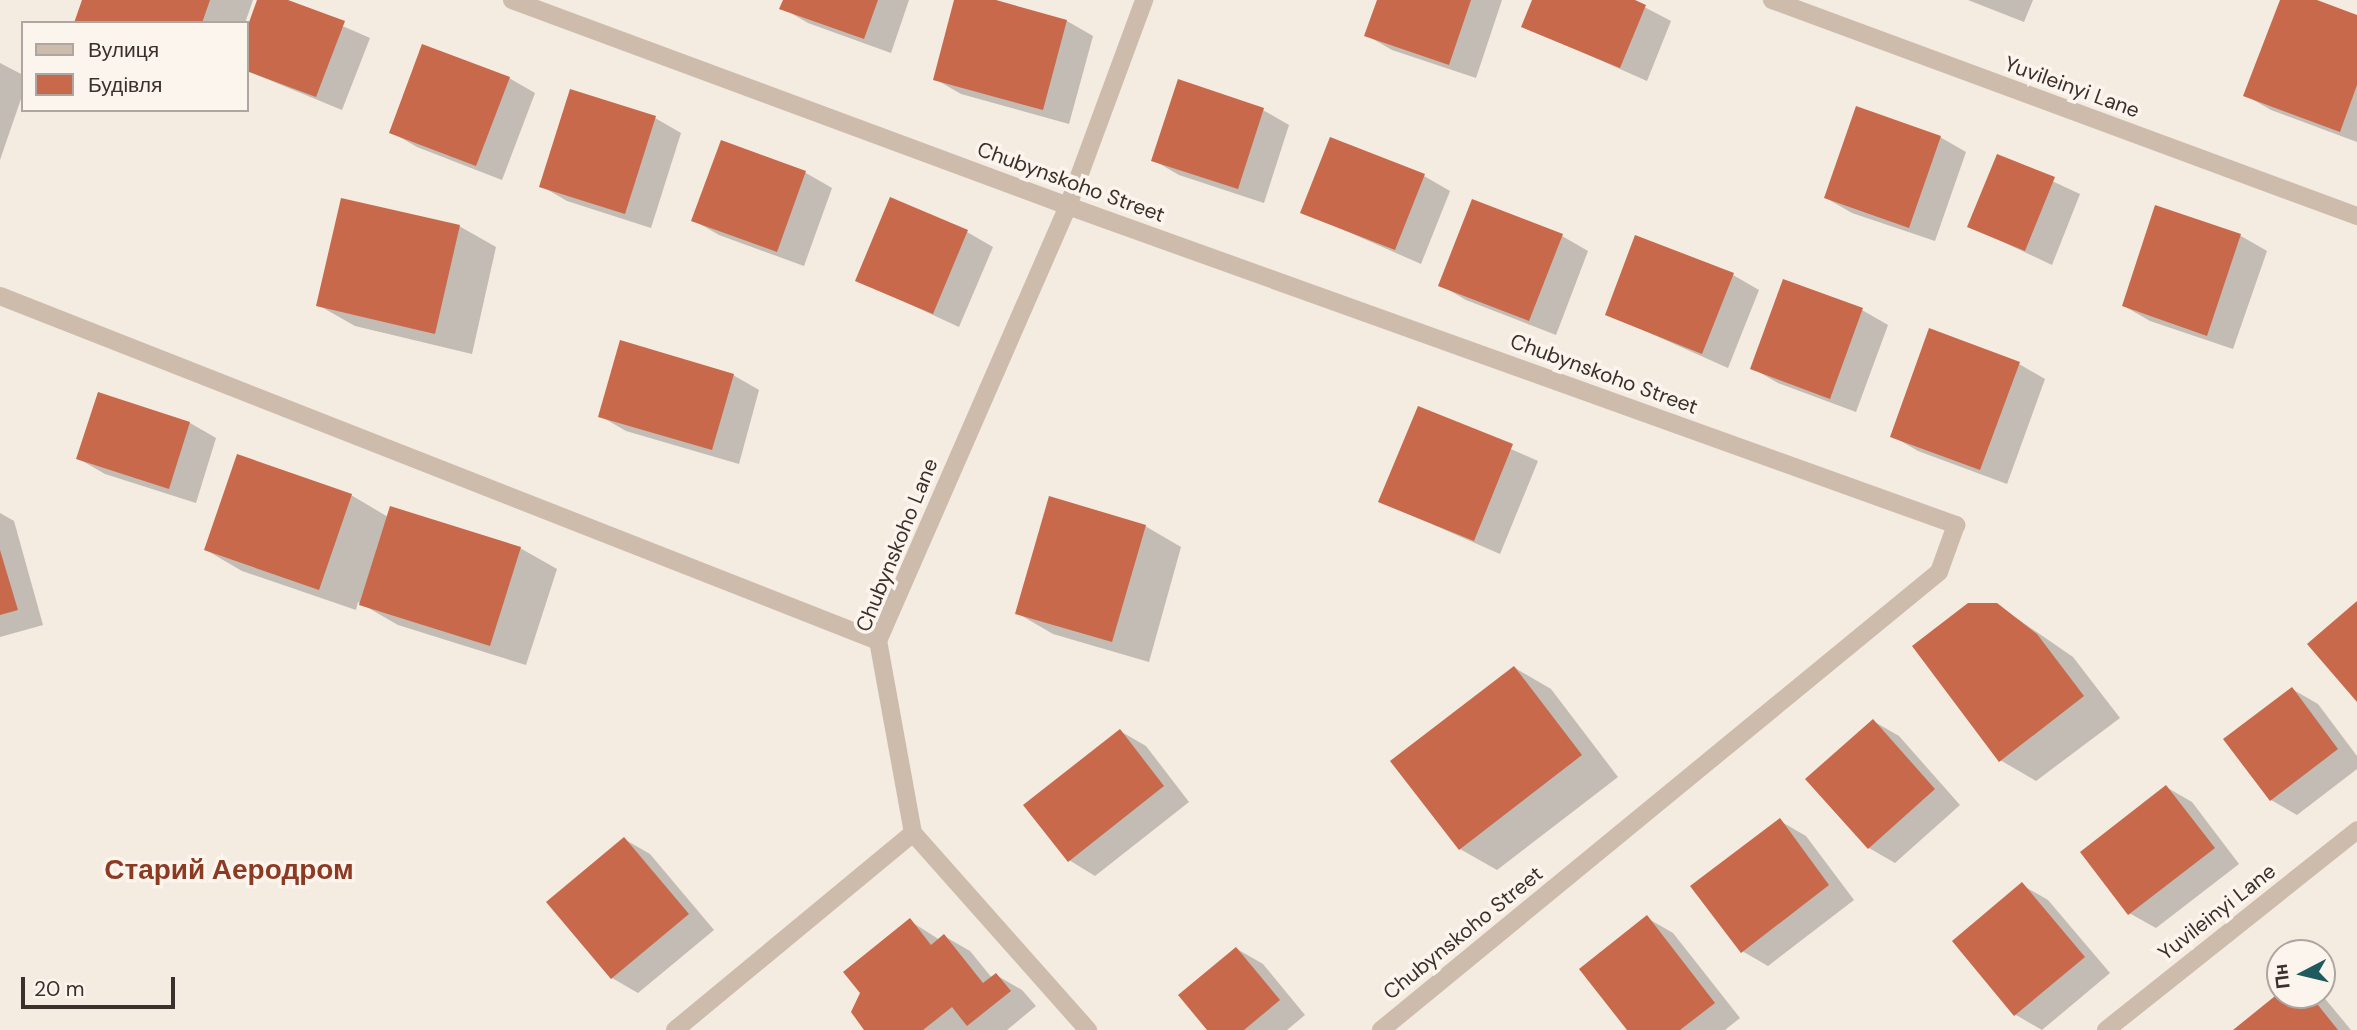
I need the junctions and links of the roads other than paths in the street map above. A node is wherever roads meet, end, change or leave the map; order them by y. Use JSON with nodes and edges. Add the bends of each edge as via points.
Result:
{"nodes":[{"id":1,"x":512,"y":0,"type":"edge"},
{"id":2,"x":1144,"y":0,"type":"edge"},
{"id":3,"x":1772,"y":0,"type":"edge"},
{"id":4,"x":1068,"y":206,"type":"junction"},
{"id":5,"x":2357,"y":216,"type":"edge"},
{"id":6,"x":0,"y":296,"type":"edge"},
{"id":7,"x":878,"y":641,"type":"junction"},
{"id":8,"x":2357,"y":830,"type":"edge"},
{"id":9,"x":913,"y":833,"type":"junction"},
{"id":10,"x":675,"y":1030,"type":"edge"},
{"id":11,"x":1088,"y":1030,"type":"edge"},
{"id":12,"x":1381,"y":1030,"type":"edge"},
{"id":13,"x":2106,"y":1030,"type":"edge"}],
"edges":[{"from":1,"to":4,"type":"street","name":"Chubynskoho Street"},
{"from":2,"to":4,"type":"street","name":"Chubynskoho Lane"},
{"from":3,"to":5,"type":"street","name":"Yuvileinyi Lane"},
{"from":4,"to":7,"type":"street","name":"Chubynskoho Lane"},
{"from":4,"to":12,"type":"street","name":"Chubynskoho Street","via":[[1956,524],[1939,572]]},
{"from":6,"to":7,"type":"street"},
{"from":7,"to":9,"type":"street","name":"Chubynskoho Lane"},
{"from":8,"to":13,"type":"street","name":"Yuvileinyi Lane"},
{"from":9,"to":10,"type":"street"},
{"from":9,"to":11,"type":"street"}]}
